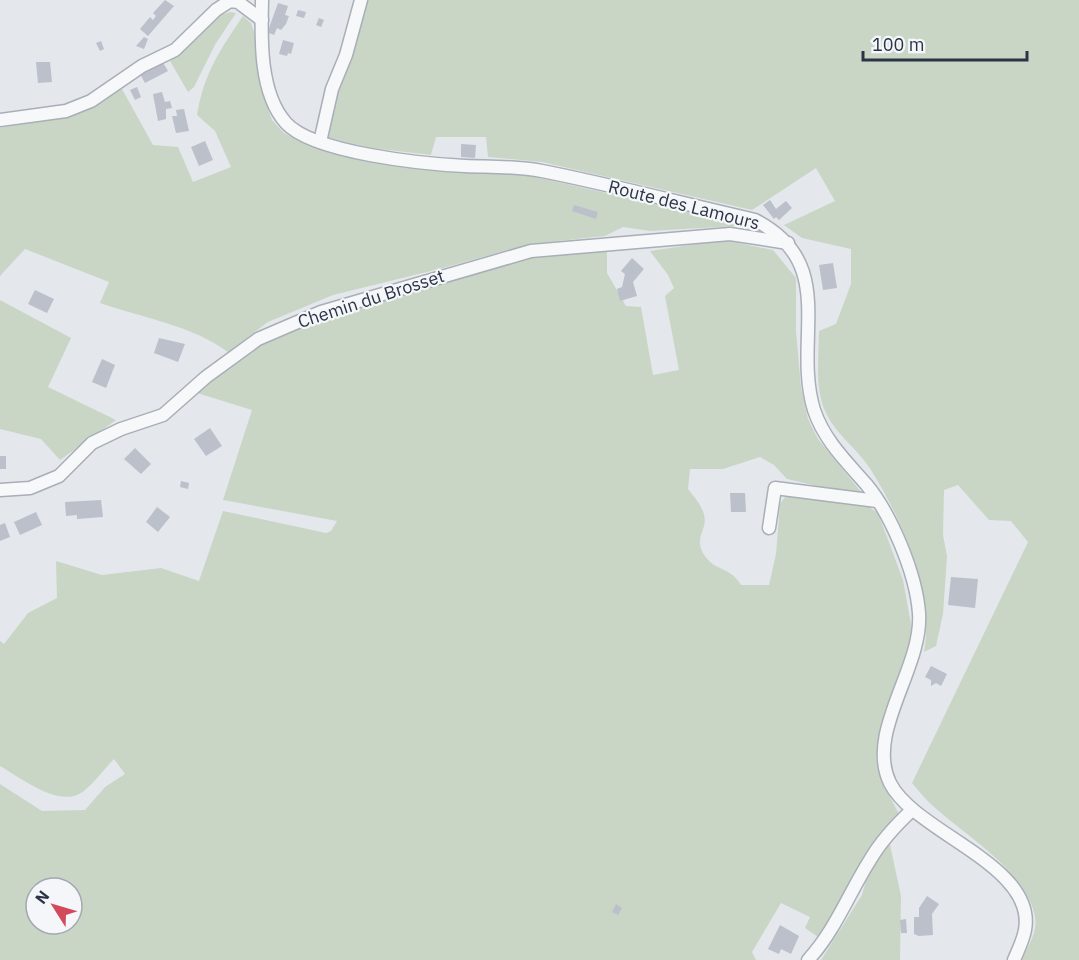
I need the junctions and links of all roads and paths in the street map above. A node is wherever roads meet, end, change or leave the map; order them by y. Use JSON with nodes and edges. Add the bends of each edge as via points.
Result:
{"nodes":[{"id":1,"x":230,"y":0,"type":"edge"},
{"id":2,"x":262,"y":0,"type":"edge"},
{"id":3,"x":361,"y":0,"type":"edge"},
{"id":4,"x":262,"y":20,"type":"junction"},
{"id":5,"x":0,"y":120,"type":"edge"},
{"id":6,"x":320,"y":142,"type":"junction"},
{"id":7,"x":789,"y":243,"type":"junction"},
{"id":8,"x":0,"y":490,"type":"edge"},
{"id":9,"x":877,"y":501,"type":"junction"},
{"id":10,"x":769,"y":528,"type":"dead end"},
{"id":11,"x":912,"y":810,"type":"junction"},
{"id":12,"x":808,"y":960,"type":"edge"},
{"id":13,"x":1014,"y":960,"type":"edge"}],
"edges":[{"from":1,"to":4,"type":"street"},
{"from":1,"to":5,"type":"street","via":[[175,50],[142,66],[91,100],[66,111]]},
{"from":2,"to":4,"type":"street","name":"Route des Lamours"},
{"from":3,"to":6,"type":"street"},
{"from":4,"to":6,"type":"street","name":"Route des Lamours","via":[[268,88],[275,107],[300,135]]},
{"from":6,"to":7,"type":"street","name":"Route des Lamours","via":[[371,155],[540,170],[755,220]]},
{"from":7,"to":8,"type":"street","name":"Chemin du Brosset","via":[[730,234],[531,251],[321,312],[258,339],[206,377],[164,415],[92,443],[59,476],[30,488]]},
{"from":7,"to":9,"type":"street","name":"Route des Lamours","via":[[799,257],[807,289],[808,379],[815,413],[827,438]]},
{"from":9,"to":10,"type":"street","via":[[775,488]]},
{"from":9,"to":11,"type":"street","name":"Route des Lamours","via":[[901,547],[919,610],[919,633],[912,661],[884,744],[889,781]]},
{"from":11,"to":12,"type":"street","via":[[870,859],[833,926]]},
{"from":11,"to":13,"type":"street","name":"Route des Lamours","via":[[1010,883],[1020,900],[1026,929]]}]}
